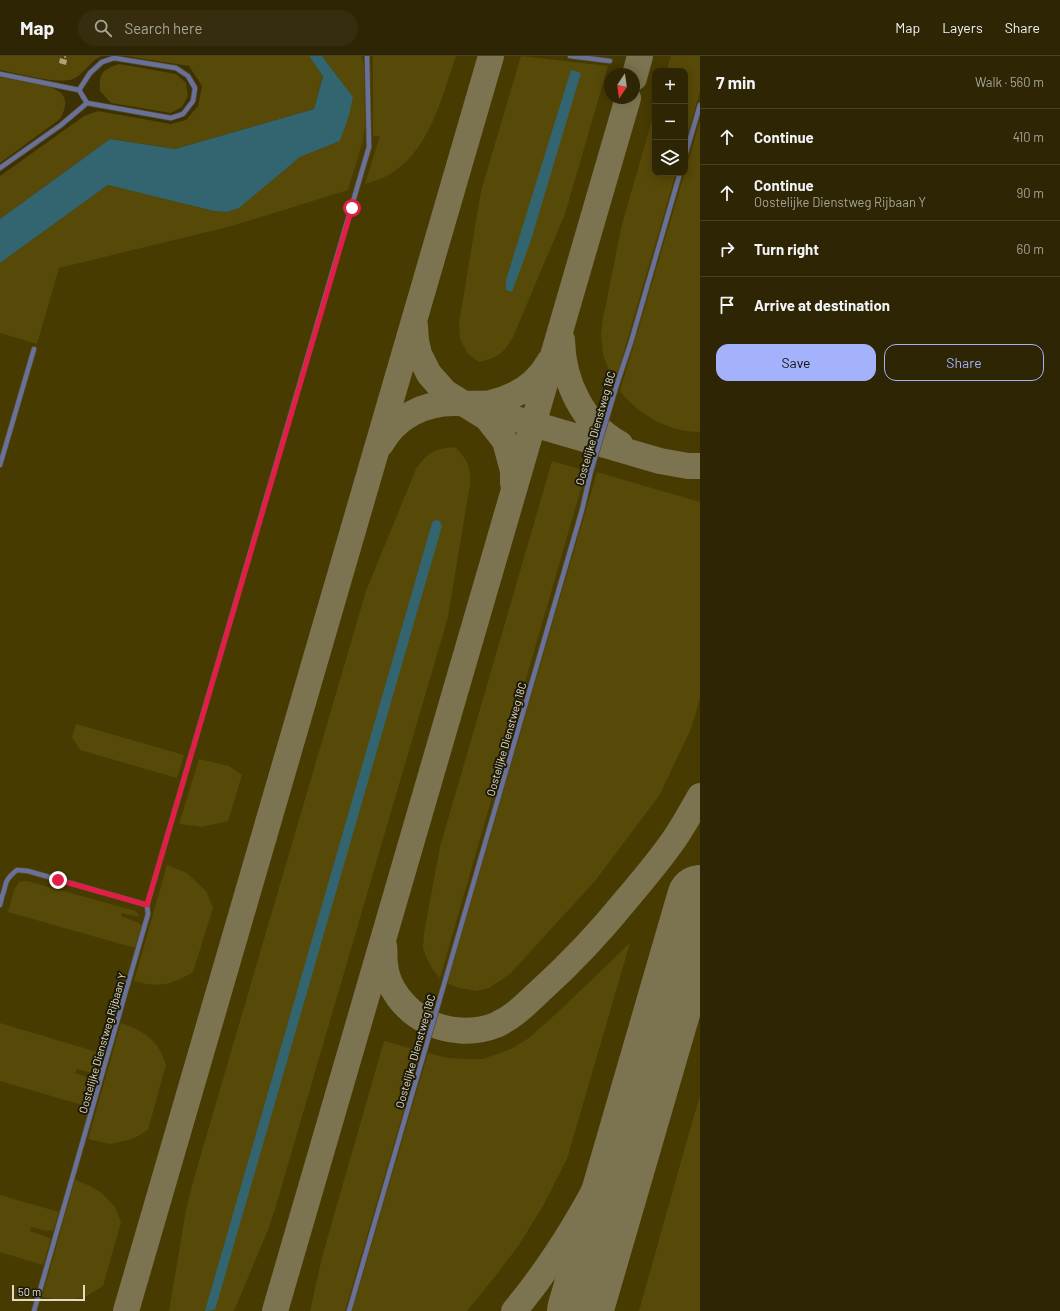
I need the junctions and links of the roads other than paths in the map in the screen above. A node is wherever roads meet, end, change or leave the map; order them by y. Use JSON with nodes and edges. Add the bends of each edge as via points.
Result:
{"nodes":[{"id":1,"x":367,"y":56,"type":"edge"},
{"id":2,"x":570,"y":56,"type":"edge"},
{"id":3,"x":610,"y":60,"type":"dead end"},
{"id":4,"x":0,"y":74,"type":"edge"},
{"id":5,"x":79,"y":90,"type":"junction"},
{"id":6,"x":87,"y":103,"type":"junction"},
{"id":7,"x":700,"y":105,"type":"edge"},
{"id":8,"x":688,"y":146,"type":"edge"},
{"id":9,"x":0,"y":168,"type":"edge"},
{"id":10,"x":679,"y":176,"type":"edge"},
{"id":11,"x":34,"y":348,"type":"dead end"},
{"id":12,"x":0,"y":465,"type":"edge"},
{"id":13,"x":1,"y":898,"type":"edge"},
{"id":14,"x":0,"y":905,"type":"edge"},
{"id":15,"x":147,"y":905,"type":"junction"},
{"id":16,"x":34,"y":1311,"type":"edge"},
{"id":17,"x":349,"y":1311,"type":"edge"}],
"edges":[{"from":1,"to":15,"type":"lane","name":"Oostelijke Dienstweg Rijbaan Y","via":[[369,148]]},
{"from":2,"to":3,"type":"lane"},
{"from":4,"to":5,"type":"lane"},
{"from":5,"to":6,"type":"lane"},
{"from":5,"to":6,"type":"lane","via":[[94,69],[102,62],[114,58],[176,68],[188,76],[195,88],[193,101],[183,114],[171,118]]},
{"from":6,"to":9,"type":"lane","via":[[71,118]]},
{"from":7,"to":8,"type":"lane"},
{"from":10,"to":17,"type":"lane","name":"Oostelijke Dienstweg 18C","via":[[591,471],[582,510]]},
{"from":11,"to":12,"type":"lane"},
{"from":13,"to":14,"type":"lane"},
{"from":13,"to":15,"type":"lane","via":[[10,875],[17,870]]},
{"from":15,"to":16,"type":"lane","name":"Oostelijke Dienstweg Rijbaan Y","via":[[148,914]]}]}
